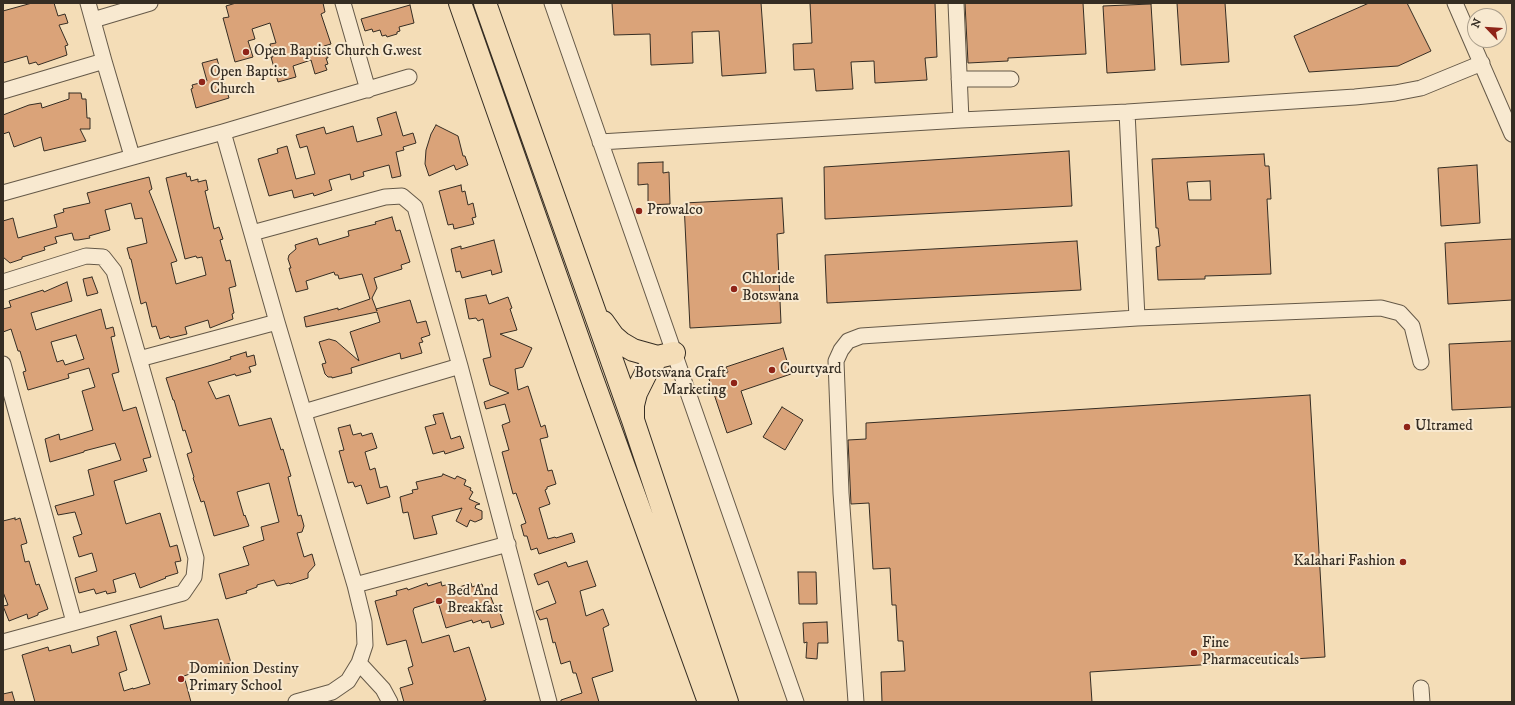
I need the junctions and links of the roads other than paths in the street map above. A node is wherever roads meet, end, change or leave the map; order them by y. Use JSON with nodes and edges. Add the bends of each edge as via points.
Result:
{"nodes":[{"id":1,"x":88,"y":3,"type":"edge"},
{"id":2,"x":150,"y":3,"type":"edge"},
{"id":3,"x":343,"y":3,"type":"edge"},
{"id":4,"x":460,"y":3,"type":"edge"},
{"id":5,"x":485,"y":3,"type":"edge"},
{"id":6,"x":552,"y":3,"type":"edge"},
{"id":7,"x":956,"y":3,"type":"edge"},
{"id":8,"x":1455,"y":3,"type":"edge"},
{"id":9,"x":93,"y":20,"type":"junction"},
{"id":10,"x":104,"y":61,"type":"junction"},
{"id":11,"x":1482,"y":64,"type":"junction"},
{"id":12,"x":409,"y":77,"type":"dead end"},
{"id":13,"x":959,"y":79,"type":"junction"},
{"id":14,"x":1011,"y":79,"type":"dead end"},
{"id":15,"x":368,"y":90,"type":"junction"},
{"id":16,"x":3,"y":91,"type":"edge"},
{"id":17,"x":1128,"y":112,"type":"junction"},
{"id":18,"x":960,"y":120,"type":"junction"},
{"id":19,"x":223,"y":132,"type":"junction"},
{"id":20,"x":1512,"y":134,"type":"edge"},
{"id":21,"x":600,"y":142,"type":"junction"},
{"id":22,"x":132,"y":156,"type":"junction"},
{"id":23,"x":3,"y":193,"type":"edge"},
{"id":24,"x":252,"y":233,"type":"junction"},
{"id":25,"x":3,"y":282,"type":"edge"},
{"id":26,"x":589,"y":295,"type":"junction"},
{"id":27,"x":1137,"y":318,"type":"junction"},
{"id":28,"x":277,"y":322,"type":"junction"},
{"id":29,"x":666,"y":355,"type":"junction"},
{"id":30,"x":139,"y":359,"type":"junction"},
{"id":31,"x":1421,"y":362,"type":"dead end"},
{"id":32,"x":3,"y":364,"type":"edge"},
{"id":33,"x":460,"y":366,"type":"junction"},
{"id":34,"x":304,"y":412,"type":"junction"},
{"id":35,"x":633,"y":420,"type":"junction"},
{"id":36,"x":508,"y":544,"type":"junction"},
{"id":37,"x":355,"y":585,"type":"junction"},
{"id":38,"x":74,"y":622,"type":"junction"},
{"id":39,"x":3,"y":642,"type":"edge"},
{"id":40,"x":359,"y":663,"type":"junction"},
{"id":41,"x":296,"y":702,"type":"edge"},
{"id":42,"x":390,"y":702,"type":"edge"},
{"id":43,"x":549,"y":702,"type":"edge"},
{"id":44,"x":709,"y":702,"type":"edge"},
{"id":45,"x":727,"y":702,"type":"edge"},
{"id":46,"x":796,"y":702,"type":"edge"},
{"id":47,"x":856,"y":702,"type":"edge"}],
"edges":[{"from":1,"to":9,"type":"street"},
{"from":2,"to":9,"type":"street"},
{"from":3,"to":15,"type":"street"},
{"from":4,"to":44,"type":"highway"},
{"from":5,"to":26,"type":"highway"},
{"from":6,"to":21,"type":"street"},
{"from":7,"to":13,"type":"street"},
{"from":8,"to":11,"type":"street"},
{"from":9,"to":10,"type":"street"},
{"from":10,"to":16,"type":"street"},
{"from":10,"to":22,"type":"street"},
{"from":11,"to":17,"type":"street","via":[[1421,88],[1396,94]]},
{"from":11,"to":20,"type":"street"},
{"from":12,"to":15,"type":"street"},
{"from":13,"to":14,"type":"street"},
{"from":13,"to":18,"type":"street"},
{"from":15,"to":19,"type":"street"},
{"from":17,"to":18,"type":"street"},
{"from":17,"to":27,"type":"street"},
{"from":18,"to":21,"type":"street"},
{"from":19,"to":22,"type":"street"},
{"from":19,"to":24,"type":"street"},
{"from":21,"to":29,"type":"street"},
{"from":22,"to":23,"type":"street"},
{"from":24,"to":28,"type":"street"},
{"from":24,"to":33,"type":"street","via":[[385,197],[402,196],[415,207]]},
{"from":25,"to":30,"type":"street","via":[[86,256],[103,257],[114,272]]},
{"from":26,"to":29,"type":"highway","via":[[603,323],[621,344],[633,350]]},
{"from":26,"to":35,"type":"highway"},
{"from":27,"to":31,"type":"street","via":[[1381,308],[1400,313],[1412,326]]},
{"from":27,"to":47,"type":"street","via":[[861,336],[848,341],[841,350],[836,361],[841,493]]},
{"from":28,"to":30,"type":"street"},
{"from":28,"to":34,"type":"street"},
{"from":29,"to":35,"type":"highway","via":[[647,371],[636,394]]},
{"from":29,"to":46,"type":"street"},
{"from":30,"to":38,"type":"street","via":[[196,558],[194,578],[183,593]]},
{"from":32,"to":38,"type":"street"},
{"from":33,"to":34,"type":"street"},
{"from":33,"to":36,"type":"street"},
{"from":34,"to":37,"type":"street"},
{"from":35,"to":45,"type":"highway"},
{"from":36,"to":37,"type":"street"},
{"from":36,"to":43,"type":"street"},
{"from":37,"to":40,"type":"street","via":[[364,622],[365,645]]},
{"from":38,"to":39,"type":"street"},
{"from":40,"to":41,"type":"street","via":[[348,681],[332,692]]},
{"from":40,"to":42,"type":"street","via":[[383,689]]}]}
